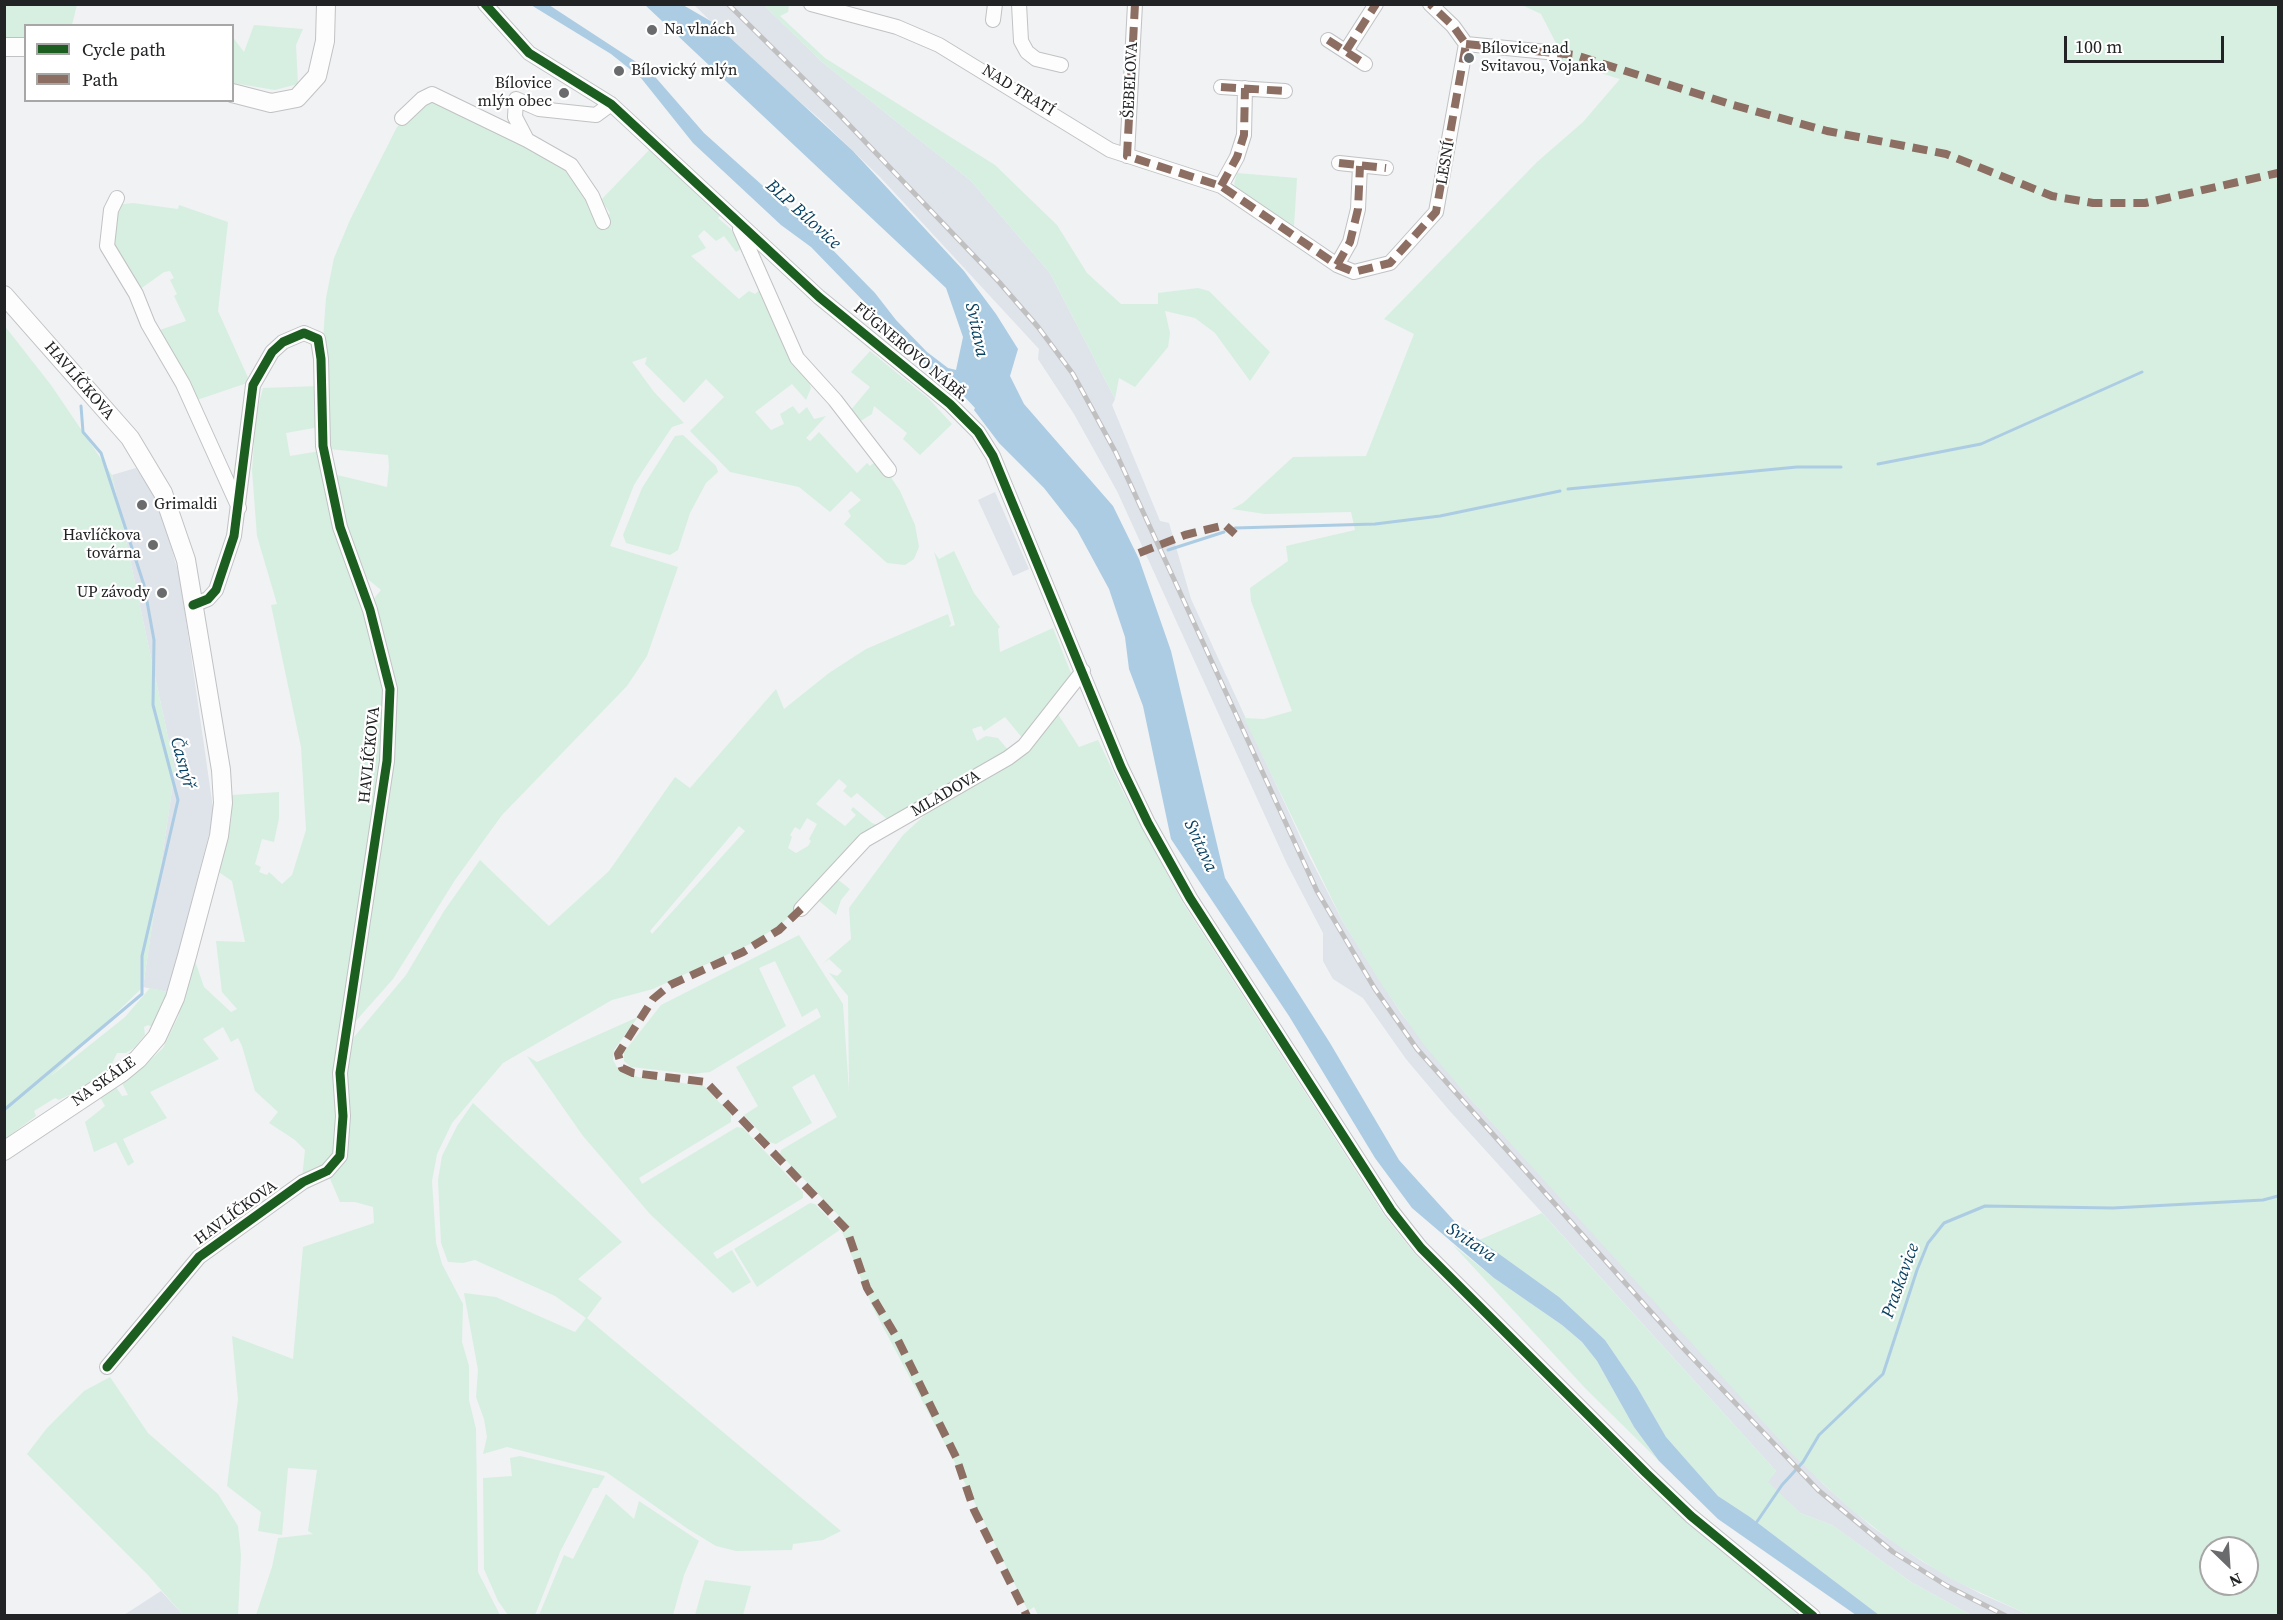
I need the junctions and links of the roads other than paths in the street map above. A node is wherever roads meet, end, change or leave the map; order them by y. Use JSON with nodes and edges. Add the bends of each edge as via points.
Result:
{"nodes":[{"id":1,"x":326,"y":4,"type":"edge"},
{"id":2,"x":485,"y":4,"type":"edge"},
{"id":3,"x":811,"y":4,"type":"edge"},
{"id":4,"x":995,"y":4,"type":"edge"},
{"id":5,"x":1019,"y":4,"type":"edge"},
{"id":6,"x":1135,"y":4,"type":"edge"},
{"id":7,"x":1376,"y":4,"type":"edge"},
{"id":8,"x":1430,"y":4,"type":"edge"},
{"id":9,"x":993,"y":20,"type":"dead end"},
{"id":10,"x":1328,"y":40,"type":"dead end"},
{"id":11,"x":1466,"y":44,"type":"junction"},
{"id":12,"x":4,"y":47,"type":"edge"},
{"id":13,"x":24,"y":47,"type":"edge"},
{"id":14,"x":1346,"y":51,"type":"junction"},
{"id":15,"x":1557,"y":53,"type":"dead end"},
{"id":16,"x":1365,"y":64,"type":"dead end"},
{"id":17,"x":1061,"y":65,"type":"dead end"},
{"id":18,"x":1221,"y":87,"type":"dead end"},
{"id":19,"x":1245,"y":88,"type":"junction"},
{"id":20,"x":1285,"y":91,"type":"dead end"},
{"id":21,"x":234,"y":94,"type":"edge"},
{"id":22,"x":611,"y":104,"type":"junction"},
{"id":23,"x":402,"y":118,"type":"dead end"},
{"id":24,"x":527,"y":140,"type":"junction"},
{"id":25,"x":1127,"y":156,"type":"junction"},
{"id":26,"x":1339,"y":163,"type":"dead end"},
{"id":27,"x":1360,"y":166,"type":"junction"},
{"id":28,"x":1386,"y":168,"type":"dead end"},
{"id":29,"x":1221,"y":186,"type":"junction"},
{"id":30,"x":117,"y":198,"type":"dead end"},
{"id":31,"x":603,"y":222,"type":"dead end"},
{"id":32,"x":738,"y":224,"type":"junction"},
{"id":33,"x":1337,"y":265,"type":"junction"},
{"id":34,"x":4,"y":295,"type":"edge"},
{"id":35,"x":889,"y":470,"type":"dead end"},
{"id":36,"x":239,"y":508,"type":"junction"},
{"id":37,"x":193,"y":605,"type":"junction"},
{"id":38,"x":1083,"y":671,"type":"junction"},
{"id":39,"x":801,"y":909,"type":"dead end"},
{"id":40,"x":187,"y":956,"type":"joint"},
{"id":41,"x":4,"y":1151,"type":"edge"},
{"id":42,"x":106,"y":1366,"type":"dead end"},
{"id":43,"x":1813,"y":1616,"type":"edge"}],
"edges":[{"from":1,"to":21,"type":"main road","via":[[325,42],[317,76],[297,98],[272,103]]},
{"from":2,"to":22,"type":"street","name":"FÜGNEROVO NÁBŘ.","via":[[529,53]]},
{"from":3,"to":25,"type":"street","name":"NAD TRATÍ","via":[[897,27],[939,45],[1110,150]]},
{"from":4,"to":9,"type":"street"},
{"from":5,"to":17,"type":"street","via":[[1021,41],[1027,52],[1036,59]]},
{"from":6,"to":25,"type":"street","name":"ŠEBELOVA"},
{"from":7,"to":14,"type":"street"},
{"from":8,"to":11,"type":"street"},
{"from":10,"to":14,"type":"street"},
{"from":11,"to":15,"type":"street"},
{"from":11,"to":33,"type":"street","name":"LESNÍ","via":[[1436,212],[1390,263],[1354,272]]},
{"from":12,"to":13,"type":"main road"},
{"from":14,"to":16,"type":"street"},
{"from":18,"to":19,"type":"street"},
{"from":19,"to":20,"type":"street"},
{"from":19,"to":29,"type":"street","via":[[1244,135]]},
{"from":22,"to":24,"type":"street","via":[[596,115],[539,109],[516,99],[515,117]]},
{"from":22,"to":32,"type":"street","name":"FÜGNEROVO NÁBŘ."},
{"from":23,"to":24,"type":"street","via":[[432,94]]},
{"from":24,"to":31,"type":"street","via":[[571,165],[592,196]]},
{"from":25,"to":29,"type":"street","name":"NAD TRATÍ"},
{"from":26,"to":27,"type":"street"},
{"from":27,"to":28,"type":"street"},
{"from":27,"to":33,"type":"street","via":[[1358,209],[1350,242]]},
{"from":29,"to":33,"type":"street","name":"NAD TRATÍ"},
{"from":30,"to":36,"type":"street","via":[[111,210],[107,246],[183,384]]},
{"from":32,"to":35,"type":"street","name":"FÜGNEROVO NÁBŘ.","via":[[797,357]]},
{"from":32,"to":38,"type":"street","name":"FÜGNEROVO NÁBŘ.","via":[[819,297],[950,404],[983,438]]},
{"from":34,"to":37,"type":"main road","name":"HAVLÍČKOVA","via":[[130,438],[163,493],[186,560]]},
{"from":36,"to":37,"type":"street","name":"HAVLÍČKOVA","via":[[220,583],[212,596]]},
{"from":36,"to":42,"type":"street","name":"HAVLÍČKOVA","via":[[253,385],[272,352],[304,333],[318,339],[323,446],[340,527],[370,610],[390,688],[387,760],[340,1073],[340,1156],[327,1171],[303,1182],[200,1257]]},
{"from":37,"to":40,"type":"main road","name":"HAVLÍČKOVA","via":[[223,803],[219,836]]},
{"from":38,"to":39,"type":"street","name":"MLADOVA","via":[[1024,746],[865,840]]},
{"from":38,"to":43,"type":"street","name":"FÜGNEROVO NÁBŘ.","via":[[1121,767],[1190,898],[1385,1200],[1421,1248],[1668,1495]]},
{"from":40,"to":41,"type":"main road","name":"NA SKÁLE","via":[[171,1009],[148,1049],[121,1073]]}]}
